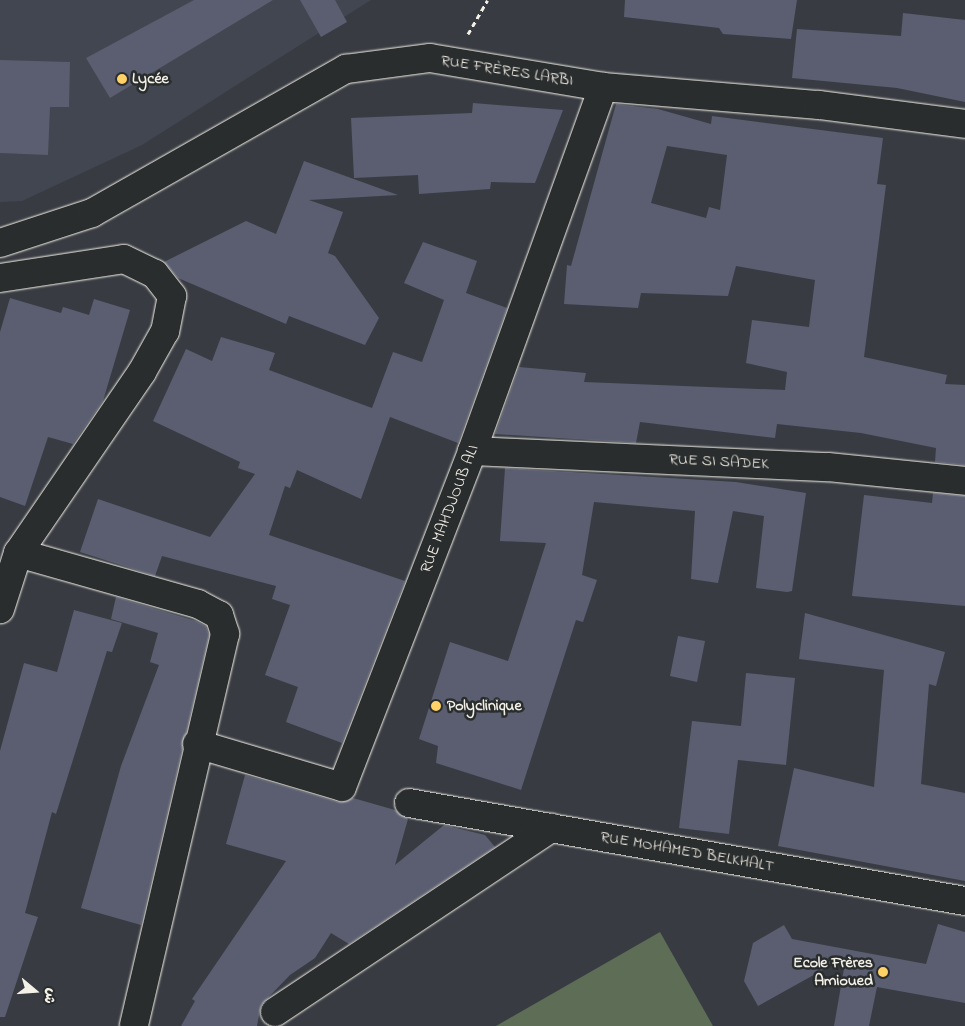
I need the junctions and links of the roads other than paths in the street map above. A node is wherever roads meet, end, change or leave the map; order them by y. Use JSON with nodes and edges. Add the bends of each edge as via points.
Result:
{"nodes":[{"id":1,"x":603,"y":87,"type":"junction"},
{"id":2,"x":965,"y":124,"type":"edge"},
{"id":3,"x":0,"y":243,"type":"edge"},
{"id":4,"x":0,"y":278,"type":"edge"},
{"id":5,"x":472,"y":451,"type":"junction"},
{"id":6,"x":965,"y":481,"type":"edge"},
{"id":7,"x":18,"y":553,"type":"junction"},
{"id":8,"x":0,"y":609,"type":"edge"},
{"id":9,"x":197,"y":744,"type":"junction"},
{"id":10,"x":409,"y":803,"type":"dead end"},
{"id":11,"x":552,"y":828,"type":"junction"},
{"id":12,"x":965,"y":901,"type":"edge"},
{"id":13,"x":275,"y":1012,"type":"dead end"},
{"id":14,"x":134,"y":1026,"type":"edge"}],
"edges":[{"from":1,"to":2,"type":"street","name":"RUE FRÈRES LARBI","via":[[819,105]]},
{"from":1,"to":3,"type":"street","name":"RUE FRÈRES LARBI","via":[[430,58],[346,69],[92,213]]},
{"from":1,"to":5,"type":"street","name":"RUE MAHDJOUB ALI"},
{"from":4,"to":7,"type":"street","via":[[124,259],[155,274],[172,296],[165,330],[142,372]]},
{"from":5,"to":6,"type":"street","name":"RUE SI SADEK","via":[[828,467]]},
{"from":5,"to":9,"type":"street","name":"RUE MAHDJOUB ALI","via":[[342,787]]},
{"from":7,"to":8,"type":"street"},
{"from":7,"to":9,"type":"street","via":[[198,604],[219,615],[225,634]]},
{"from":9,"to":14,"type":"street"},
{"from":10,"to":11,"type":"street","name":"RUE MOHAMED BELKHALT"},
{"from":11,"to":12,"type":"street","name":"RUE MOHAMED BELKHALT"},
{"from":11,"to":13,"type":"street"}]}
